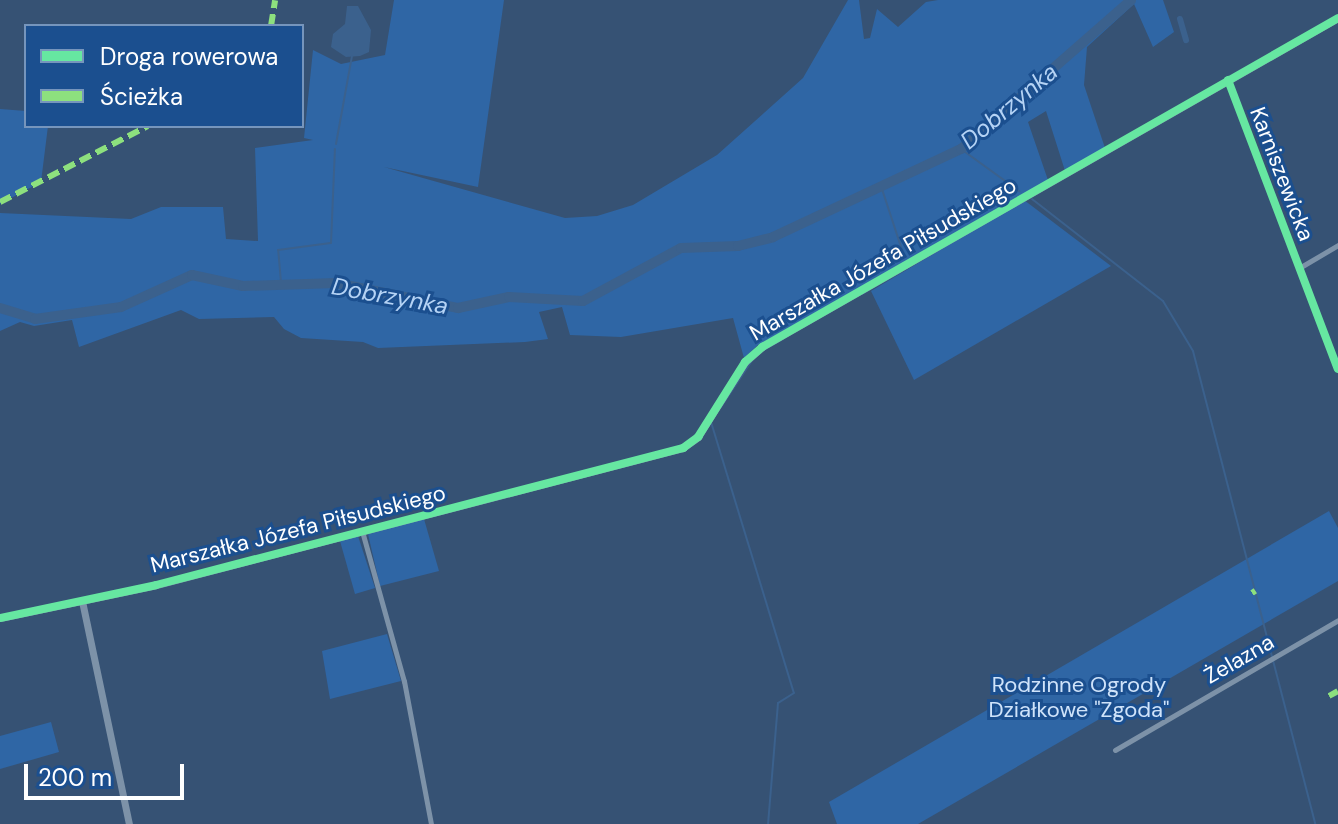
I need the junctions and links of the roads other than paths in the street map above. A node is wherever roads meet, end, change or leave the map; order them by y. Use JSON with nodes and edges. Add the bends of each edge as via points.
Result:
{"nodes":[{"id":1,"x":1338,"y":18,"type":"edge"},
{"id":2,"x":1228,"y":80,"type":"junction"},
{"id":3,"x":1338,"y":245,"type":"edge"},
{"id":4,"x":1299,"y":268,"type":"junction"},
{"id":5,"x":1338,"y":344,"type":"edge"},
{"id":6,"x":1330,"y":349,"type":"junction"},
{"id":7,"x":1338,"y":369,"type":"edge"},
{"id":8,"x":362,"y":531,"type":"junction"},
{"id":9,"x":82,"y":601,"type":"junction"},
{"id":10,"x":0,"y":618,"type":"edge"},
{"id":11,"x":1338,"y":620,"type":"edge"},
{"id":12,"x":1115,"y":750,"type":"dead end"},
{"id":13,"x":129,"y":824,"type":"edge"},
{"id":14,"x":431,"y":824,"type":"edge"}],
"edges":[{"from":1,"to":2,"type":"street","name":"Marszałka Józefa Piłsudskiego"},
{"from":2,"to":4,"type":"street","name":"Karniszewicka"},
{"from":2,"to":8,"type":"street","name":"Marszałka Józefa Piłsudskiego","via":[[762,347],[745,362],[698,437],[683,448]]},
{"from":3,"to":4,"type":"street"},
{"from":4,"to":6,"type":"street","name":"Karniszewicka"},
{"from":5,"to":6,"type":"street"},
{"from":6,"to":7,"type":"street","name":"Karniszewicka"},
{"from":8,"to":9,"type":"street","name":"Marszałka Józefa Piłsudskiego"},
{"from":8,"to":14,"type":"street","via":[[404,681]]},
{"from":9,"to":10,"type":"street","name":"Marszałka Józefa Piłsudskiego"},
{"from":9,"to":13,"type":"street"},
{"from":11,"to":12,"type":"street","name":"Żelazna"}]}
